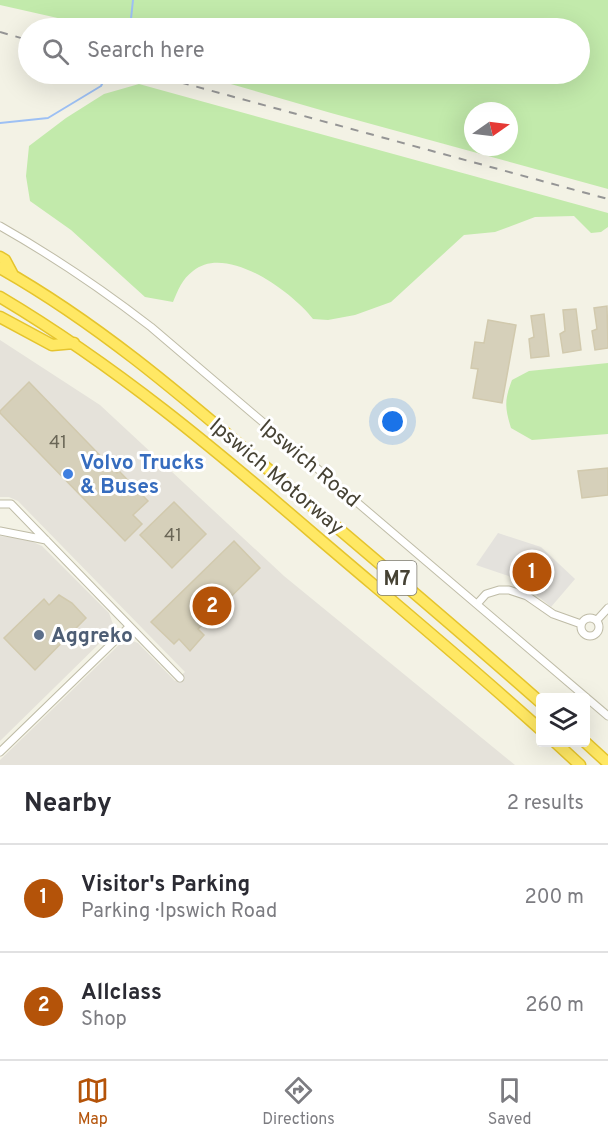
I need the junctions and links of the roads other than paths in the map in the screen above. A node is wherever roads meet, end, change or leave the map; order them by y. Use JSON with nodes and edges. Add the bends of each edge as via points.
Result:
{"nodes":[{"id":1,"x":0,"y":226,"type":"edge"},
{"id":2,"x":0,"y":257,"type":"edge"},
{"id":3,"x":0,"y":268,"type":"edge"},
{"id":4,"x":13,"y":275,"type":"junction"},
{"id":5,"x":0,"y":297,"type":"edge"},
{"id":6,"x":0,"y":317,"type":"edge"},
{"id":7,"x":74,"y":343,"type":"junction"},
{"id":8,"x":0,"y":504,"type":"edge"},
{"id":9,"x":0,"y":531,"type":"edge"},
{"id":10,"x":46,"y":540,"type":"junction"},
{"id":11,"x":477,"y":604,"type":"junction"},
{"id":12,"x":608,"y":608,"type":"edge"},
{"id":13,"x":597,"y":620,"type":"junction"},
{"id":14,"x":581,"y":624,"type":"junction"},
{"id":15,"x":129,"y":627,"type":"junction"},
{"id":16,"x":180,"y":678,"type":"dead end"},
{"id":17,"x":536,"y":698,"type":"edge"},
{"id":18,"x":608,"y":716,"type":"edge"},
{"id":19,"x":536,"y":725,"type":"edge"},
{"id":20,"x":560,"y":747,"type":"edge"},
{"id":21,"x":590,"y":747,"type":"edge"},
{"id":22,"x":0,"y":752,"type":"edge"},
{"id":23,"x":608,"y":763,"type":"edge"},
{"id":24,"x":580,"y":765,"type":"edge"}],
"edges":[{"from":1,"to":11,"type":"street","name":"Ipswich Road","via":[[49,254],[151,327]]},
{"from":2,"to":4,"type":"highway"},
{"from":3,"to":4,"type":"highway","name":"Ipswich Motorway","number":"M7"},
{"from":4,"to":17,"type":"highway","name":"Ipswich Motorway","number":"M7","via":[[160,378]]},
{"from":5,"to":7,"type":"highway","name":"Ipswich Motorway","number":"M7"},
{"from":6,"to":7,"type":"highway","via":[[52,345]]},
{"from":7,"to":19,"type":"highway","name":"Ipswich Motorway","number":"M7","via":[[182,423]]},
{"from":8,"to":10,"type":"street","via":[[11,504]]},
{"from":9,"to":10,"type":"street"},
{"from":10,"to":15,"type":"street"},
{"from":11,"to":14,"type":"street","via":[[486,594],[509,590]]},
{"from":11,"to":18,"type":"street","name":"Ipswich Road"},
{"from":12,"to":13,"type":"street"},
{"from":13,"to":14,"type":"street","via":[[588,617]]},
{"from":13,"to":14,"type":"street","via":[[599,630],[593,636],[584,634]]},
{"from":15,"to":16,"type":"street"},
{"from":15,"to":22,"type":"street"},
{"from":20,"to":24,"type":"highway"},
{"from":21,"to":23,"type":"highway"}]}
